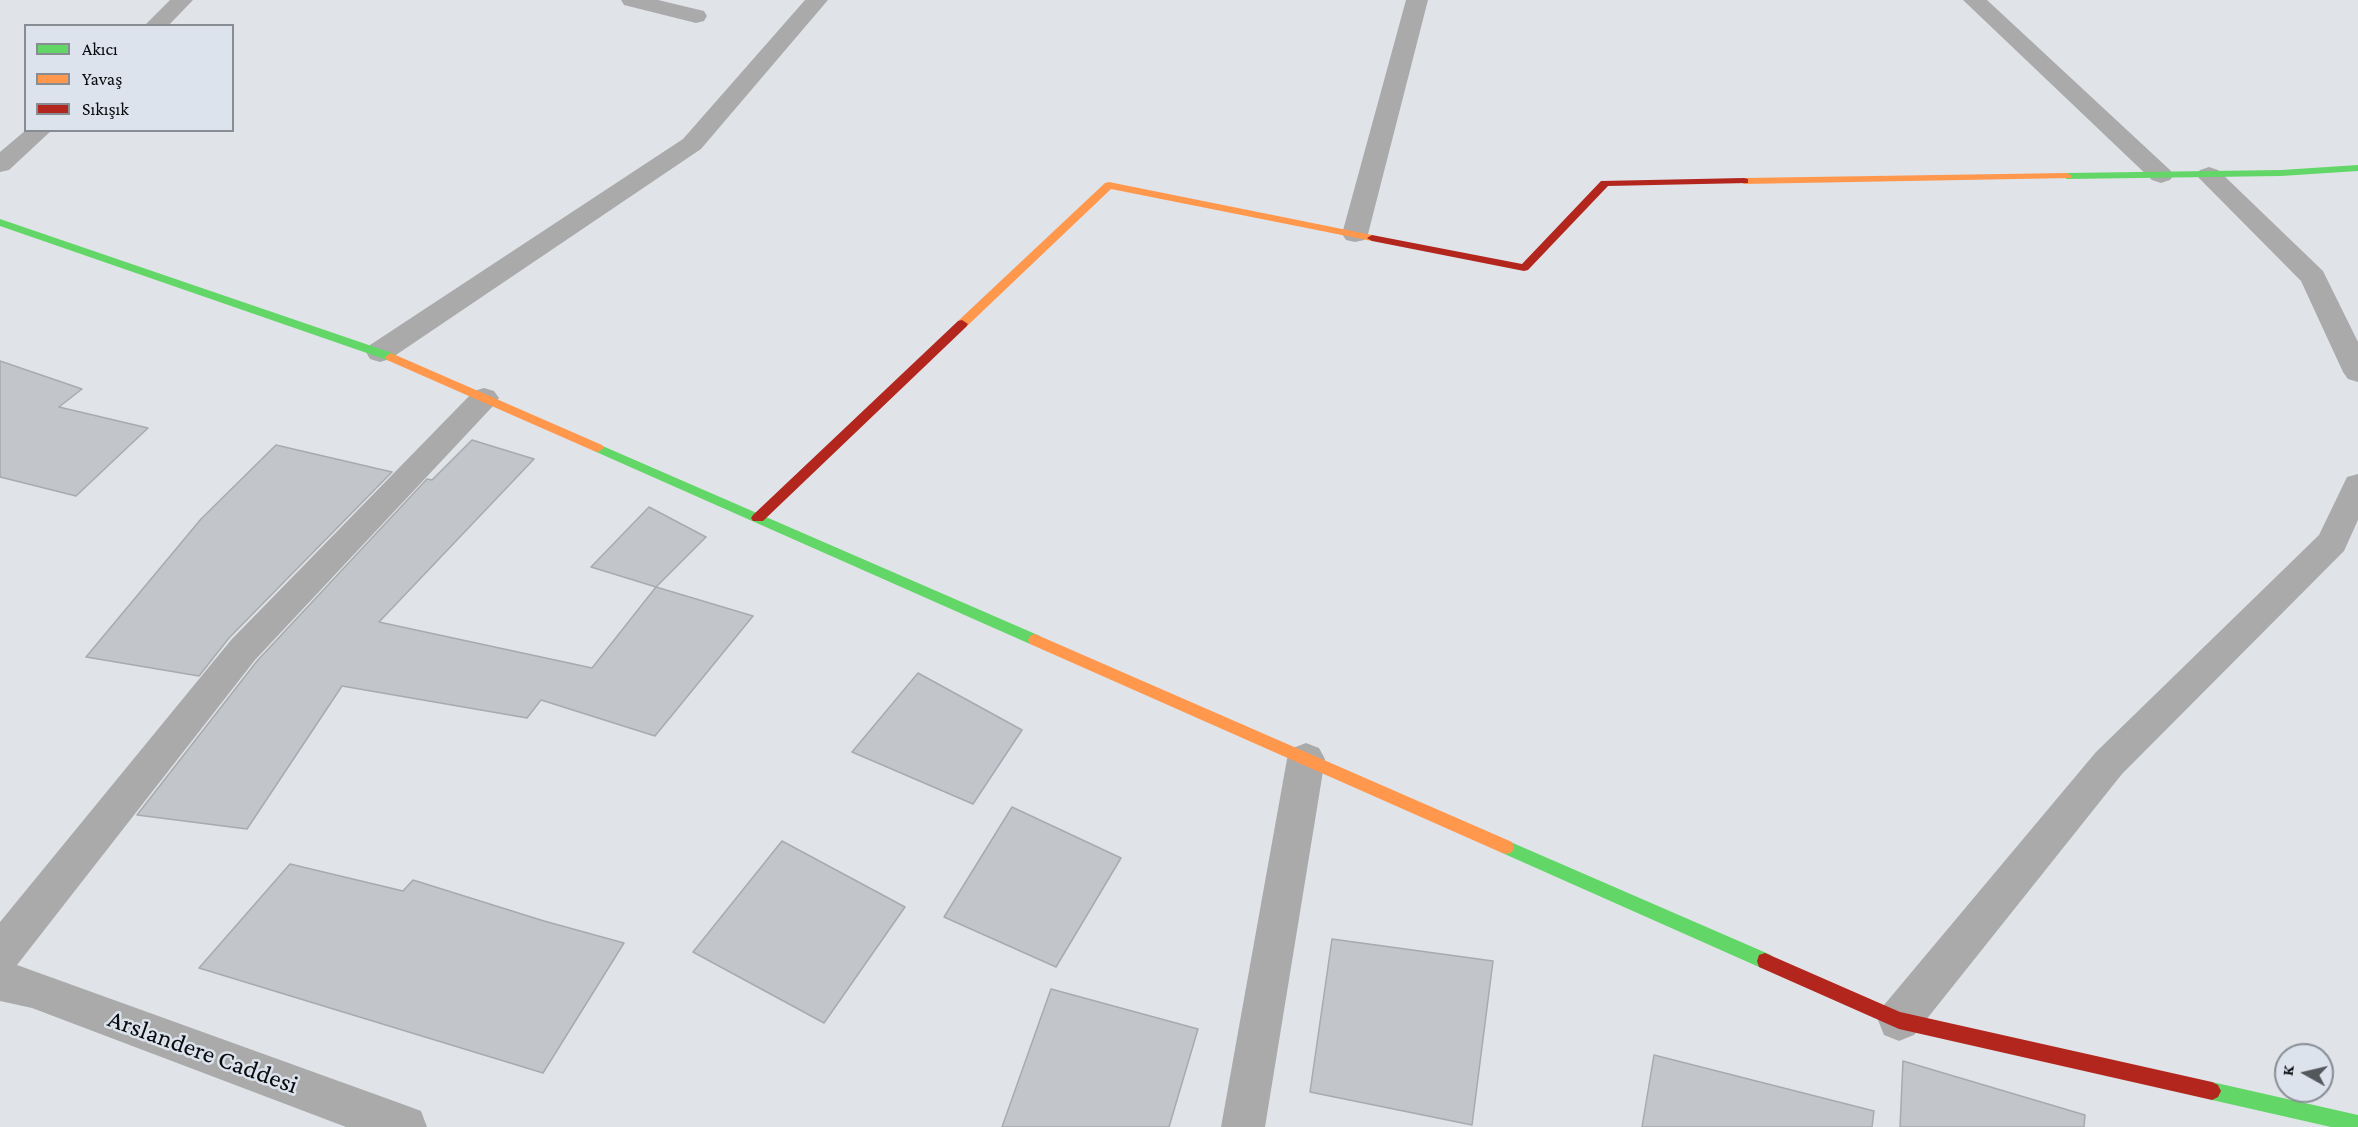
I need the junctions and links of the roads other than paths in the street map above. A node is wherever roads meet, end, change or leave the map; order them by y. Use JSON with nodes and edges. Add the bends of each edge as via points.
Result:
{"nodes":[{"id":1,"x":182,"y":0,"type":"edge"},
{"id":2,"x":632,"y":0,"type":"edge"},
{"id":3,"x":817,"y":0,"type":"edge"},
{"id":4,"x":1417,"y":0,"type":"edge"},
{"id":5,"x":1974,"y":0,"type":"edge"},
{"id":6,"x":696,"y":16,"type":"dead end"},
{"id":7,"x":157,"y":24,"type":"edge"},
{"id":8,"x":38,"y":132,"type":"edge"},
{"id":9,"x":0,"y":165,"type":"edge"},
{"id":10,"x":2358,"y":168,"type":"edge"},
{"id":11,"x":2161,"y":175,"type":"junction"},
{"id":12,"x":2209,"y":175,"type":"junction"},
{"id":13,"x":0,"y":222,"type":"edge"},
{"id":14,"x":1355,"y":234,"type":"junction"},
{"id":15,"x":380,"y":352,"type":"junction"},
{"id":16,"x":2358,"y":372,"type":"edge"},
{"id":17,"x":484,"y":398,"type":"junction"},
{"id":18,"x":2358,"y":485,"type":"edge"},
{"id":19,"x":758,"y":518,"type":"junction"},
{"id":20,"x":1306,"y":759,"type":"junction"},
{"id":21,"x":0,"y":954,"type":"edge"},
{"id":22,"x":0,"y":981,"type":"edge"},
{"id":23,"x":1899,"y":1020,"type":"junction"},
{"id":24,"x":2358,"y":1124,"type":"edge"},
{"id":25,"x":405,"y":1127,"type":"edge"},
{"id":26,"x":1244,"y":1127,"type":"edge"}],
"edges":[{"from":1,"to":7,"type":"street"},
{"from":2,"to":6,"type":"street"},
{"from":3,"to":15,"type":"street","via":[[692,144]]},
{"from":4,"to":14,"type":"street"},
{"from":5,"to":11,"type":"street"},
{"from":8,"to":9,"type":"street"},
{"from":10,"to":12,"type":"street"},
{"from":11,"to":12,"type":"street"},
{"from":11,"to":14,"type":"street","via":[[1605,183],[1524,268]]},
{"from":12,"to":16,"type":"street","via":[[2313,277]]},
{"from":13,"to":15,"type":"street"},
{"from":14,"to":19,"type":"street","via":[[1109,185]]},
{"from":15,"to":17,"type":"street"},
{"from":17,"to":19,"type":"street"},
{"from":17,"to":21,"type":"street","via":[[243,650]]},
{"from":18,"to":23,"type":"street","via":[[2332,542],[2109,763]]},
{"from":19,"to":20,"type":"street"},
{"from":20,"to":23,"type":"street"},
{"from":20,"to":26,"type":"street"},
{"from":22,"to":25,"type":"street","name":"Arslandere Caddesi","via":[[32,988]]},
{"from":23,"to":24,"type":"street"}]}
